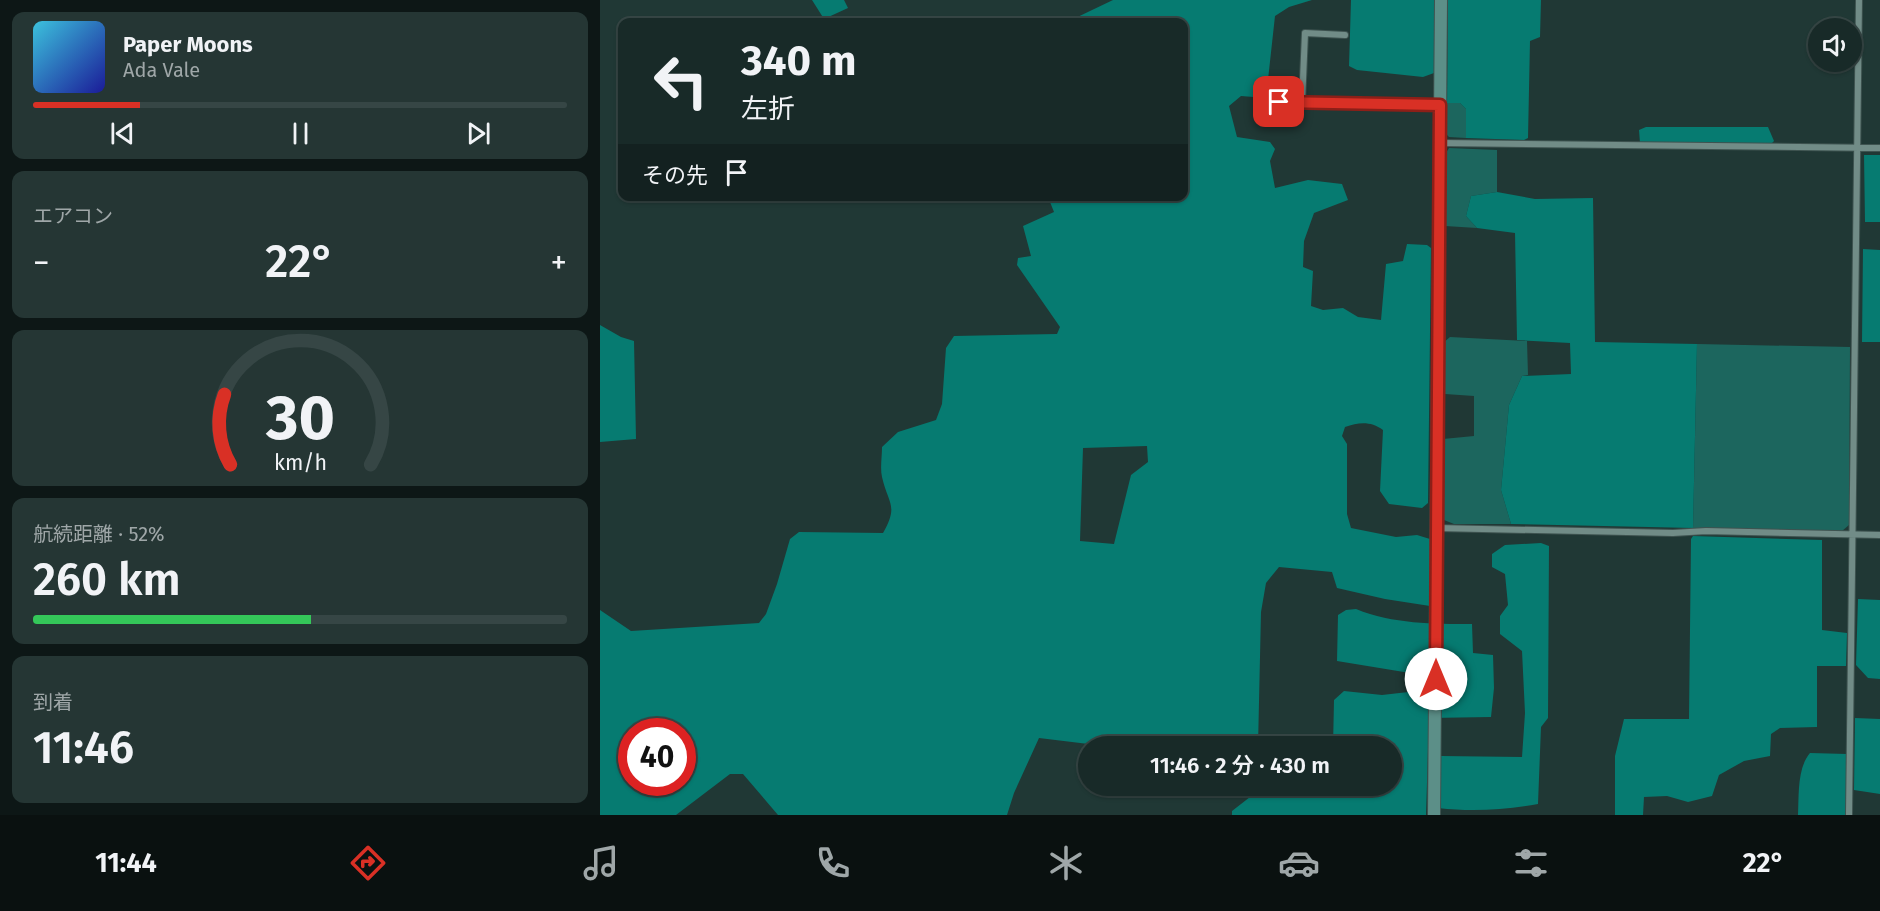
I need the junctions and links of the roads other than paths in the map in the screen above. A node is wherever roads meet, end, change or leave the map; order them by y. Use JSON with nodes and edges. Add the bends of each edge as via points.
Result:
{"nodes":[{"id":1,"x":1441,"y":0,"type":"edge"},
{"id":2,"x":1859,"y":0,"type":"edge"},
{"id":3,"x":1345,"y":35,"type":"dead end"},
{"id":4,"x":1279,"y":102,"type":"dead end"},
{"id":5,"x":1302,"y":103,"type":"junction"},
{"id":6,"x":1440,"y":105,"type":"junction"},
{"id":7,"x":1440,"y":143,"type":"junction"},
{"id":8,"x":1880,"y":148,"type":"edge"},
{"id":9,"x":1857,"y":149,"type":"junction"},
{"id":10,"x":1436,"y":528,"type":"junction"},
{"id":11,"x":1853,"y":534,"type":"junction"},
{"id":12,"x":1880,"y":535,"type":"edge"},
{"id":13,"x":1434,"y":815,"type":"edge"},
{"id":14,"x":1849,"y":815,"type":"edge"}],
"edges":[{"from":1,"to":6,"type":"street"},
{"from":2,"to":9,"type":"street"},
{"from":3,"to":5,"type":"street","via":[[1305,33]]},
{"from":4,"to":5,"type":"street"},
{"from":5,"to":6,"type":"street"},
{"from":6,"to":7,"type":"street"},
{"from":7,"to":9,"type":"street"},
{"from":7,"to":10,"type":"street"},
{"from":8,"to":9,"type":"street"},
{"from":9,"to":11,"type":"street"},
{"from":10,"to":11,"type":"street"},
{"from":10,"to":13,"type":"street"},
{"from":11,"to":12,"type":"street"},
{"from":11,"to":14,"type":"street"}]}
